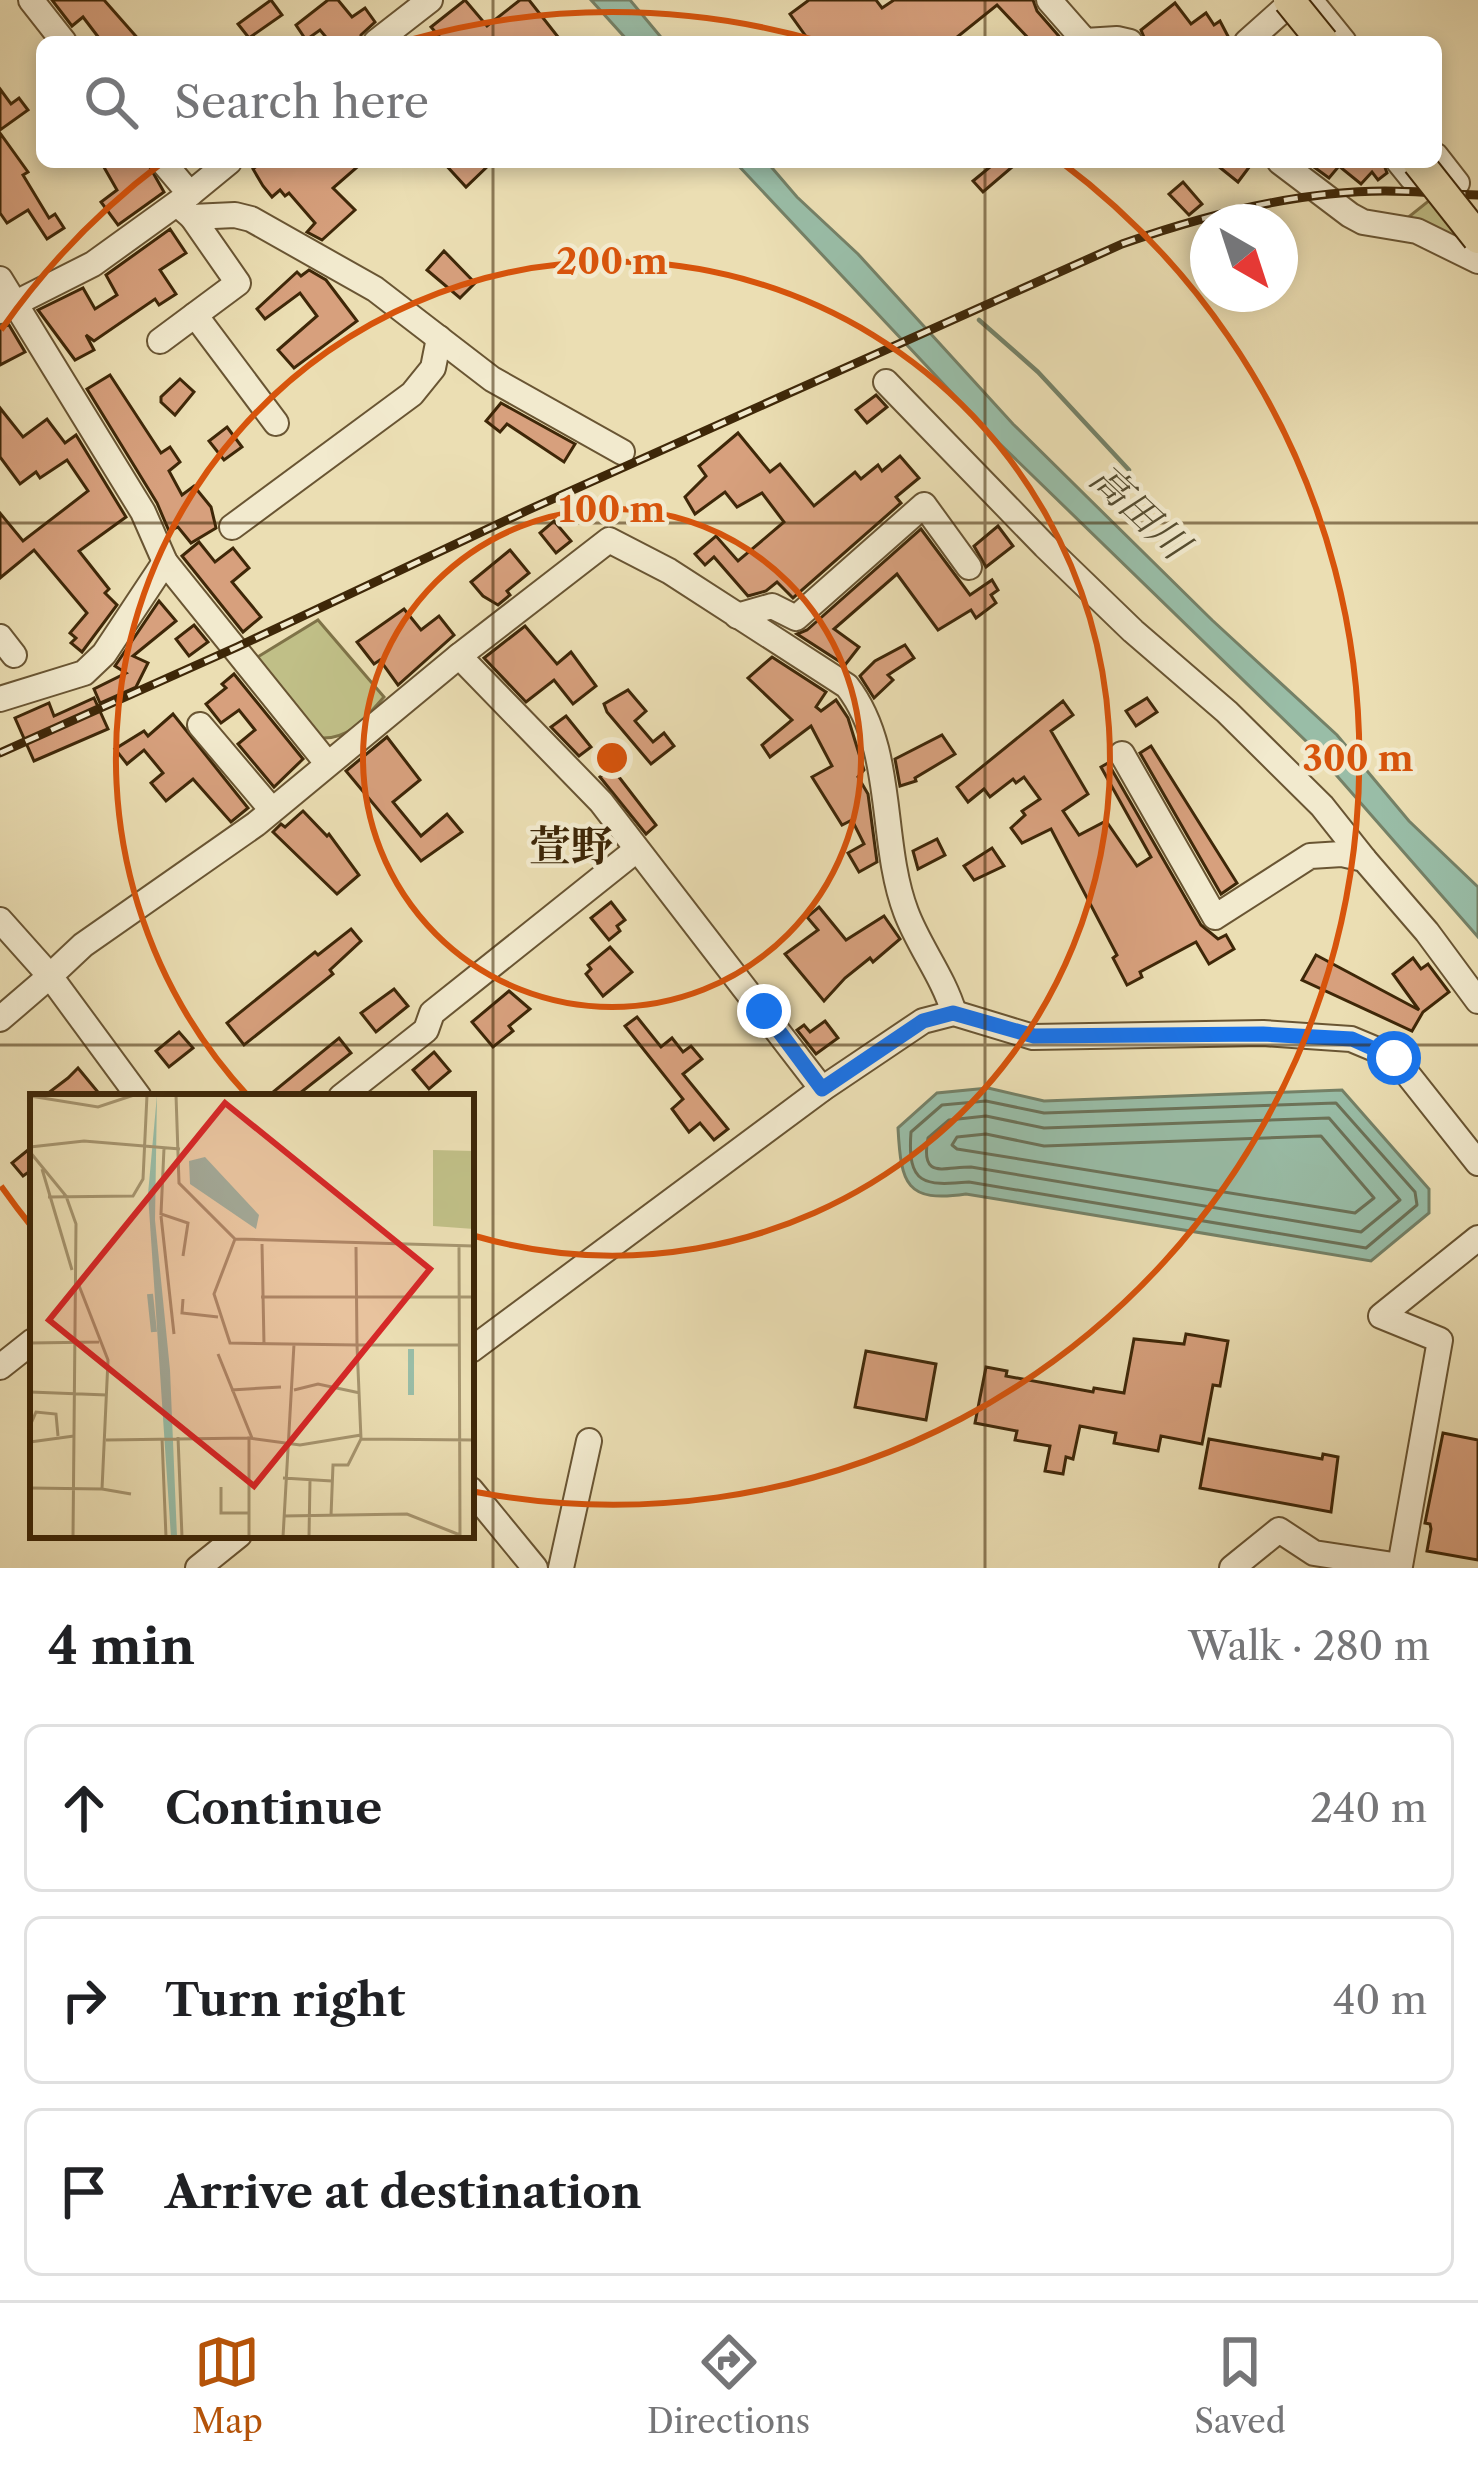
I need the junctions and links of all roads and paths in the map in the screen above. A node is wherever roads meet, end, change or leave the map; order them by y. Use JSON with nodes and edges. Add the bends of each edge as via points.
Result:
{"nodes":[{"id":1,"x":31,"y":0,"type":"edge"},
{"id":2,"x":430,"y":0,"type":"edge"},
{"id":3,"x":1049,"y":0,"type":"edge"},
{"id":4,"x":1310,"y":0,"type":"edge"},
{"id":5,"x":1284,"y":3,"type":"edge"},
{"id":6,"x":59,"y":36,"type":"edge"},
{"id":7,"x":384,"y":36,"type":"edge"},
{"id":8,"x":1081,"y":36,"type":"edge"},
{"id":9,"x":1252,"y":36,"type":"edge"},
{"id":10,"x":1301,"y":36,"type":"edge"},
{"id":11,"x":1317,"y":36,"type":"edge"},
{"id":12,"x":1339,"y":36,"type":"edge"},
{"id":13,"x":1442,"y":164,"type":"edge"},
{"id":14,"x":166,"y":168,"type":"edge"},
{"id":15,"x":223,"y":168,"type":"edge"},
{"id":16,"x":1288,"y":168,"type":"edge"},
{"id":17,"x":1410,"y":168,"type":"edge"},
{"id":18,"x":1457,"y":183,"type":"dead end"},
{"id":19,"x":186,"y":205,"type":"junction"},
{"id":20,"x":1478,"y":238,"type":"edge"},
{"id":21,"x":1478,"y":261,"type":"edge"},
{"id":22,"x":0,"y":279,"type":"edge"},
{"id":23,"x":8,"y":308,"type":"edge"},
{"id":24,"x":195,"y":315,"type":"junction"},
{"id":25,"x":440,"y":338,"type":"junction"},
{"id":26,"x":160,"y":341,"type":"dead end"},
{"id":27,"x":886,"y":382,"type":"dead end"},
{"id":28,"x":276,"y":423,"type":"dead end"},
{"id":29,"x":622,"y":452,"type":"dead end"},
{"id":30,"x":232,"y":527,"type":"dead end"},
{"id":31,"x":166,"y":562,"type":"junction"},
{"id":32,"x":969,"y":567,"type":"dead end"},
{"id":33,"x":737,"y":616,"type":"junction"},
{"id":34,"x":459,"y":656,"type":"junction"},
{"id":35,"x":4,"y":691,"type":"edge"},
{"id":36,"x":200,"y":725,"type":"dead end"},
{"id":37,"x":1122,"y":754,"type":"dead end"},
{"id":38,"x":327,"y":763,"type":"junction"},
{"id":39,"x":272,"y":810,"type":"junction"},
{"id":40,"x":635,"y":850,"type":"junction"},
{"id":41,"x":1364,"y":859,"type":"junction"},
{"id":42,"x":0,"y":920,"type":"edge"},
{"id":43,"x":50,"y":976,"type":"junction"},
{"id":44,"x":1478,"y":1001,"type":"edge"},
{"id":45,"x":953,"y":1013,"type":"junction"},
{"id":46,"x":0,"y":1019,"type":"edge"},
{"id":47,"x":822,"y":1089,"type":"junction"},
{"id":48,"x":137,"y":1094,"type":"edge"},
{"id":49,"x":345,"y":1094,"type":"edge"},
{"id":50,"x":1478,"y":1163,"type":"edge"},
{"id":51,"x":1478,"y":1238,"type":"edge"},
{"id":52,"x":30,"y":1343,"type":"edge"},
{"id":53,"x":474,"y":1349,"type":"edge"},
{"id":54,"x":0,"y":1367,"type":"edge"},
{"id":55,"x":589,"y":1441,"type":"dead end"},
{"id":56,"x":474,"y":1494,"type":"edge"},
{"id":57,"x":235,"y":1538,"type":"edge"},
{"id":58,"x":1404,"y":1567,"type":"edge"},
{"id":59,"x":198,"y":1568,"type":"edge"},
{"id":60,"x":536,"y":1568,"type":"edge"},
{"id":61,"x":561,"y":1568,"type":"edge"},
{"id":62,"x":1232,"y":1568,"type":"edge"}],
"edges":[{"from":1,"to":6,"type":"street"},
{"from":2,"to":7,"type":"street"},
{"from":3,"to":8,"type":"street"},
{"from":4,"to":12,"type":"street"},
{"from":5,"to":9,"type":"street"},
{"from":5,"to":10,"type":"street"},
{"from":5,"to":11,"type":"main road","bridge":true},
{"from":13,"to":18,"type":"street"},
{"from":14,"to":19,"type":"street"},
{"from":15,"to":19,"type":"street"},
{"from":16,"to":21,"type":"street","via":[[1363,222],[1417,231]]},
{"from":17,"to":20,"type":"main road","bridge":true},
{"from":19,"to":23,"type":"street"},
{"from":19,"to":24,"type":"street","via":[[238,283]]},
{"from":19,"to":25,"type":"street","via":[[251,219],[374,289]]},
{"from":22,"to":23,"type":"street"},
{"from":23,"to":31,"type":"street","via":[[143,512]]},
{"from":24,"to":26,"type":"street"},
{"from":24,"to":28,"type":"street"},
{"from":25,"to":29,"type":"street","via":[[510,390]]},
{"from":25,"to":30,"type":"street","via":[[433,368],[412,394]]},
{"from":27,"to":41,"type":"street","via":[[1132,631],[1290,774]]},
{"from":31,"to":35,"type":"street","via":[[95,664],[68,681]]},
{"from":31,"to":38,"type":"street"},
{"from":32,"to":33,"type":"street","via":[[924,505],[796,618],[772,606]]},
{"from":33,"to":34,"type":"street","via":[[609,540]]},
{"from":33,"to":45,"type":"street","via":[[856,697],[877,755],[906,914]]},
{"from":34,"to":38,"type":"street"},
{"from":34,"to":40,"type":"street","via":[[601,802]]},
{"from":36,"to":39,"type":"street"},
{"from":37,"to":41,"type":"street","via":[[1215,917],[1310,856]]},
{"from":38,"to":39,"type":"street"},
{"from":39,"to":43,"type":"street"},
{"from":40,"to":47,"type":"street"},
{"from":40,"to":49,"type":"street"},
{"from":41,"to":44,"type":"street"},
{"from":42,"to":43,"type":"street"},
{"from":43,"to":46,"type":"street"},
{"from":43,"to":48,"type":"street"},
{"from":45,"to":47,"type":"street","via":[[923,1021]]},
{"from":45,"to":50,"type":"street","via":[[1034,1036],[1352,1039],[1394,1058]]},
{"from":47,"to":53,"type":"street"},
{"from":51,"to":58,"type":"street","via":[[1381,1316],[1440,1340]]},
{"from":52,"to":54,"type":"street"},
{"from":55,"to":61,"type":"street"},
{"from":56,"to":60,"type":"street"},
{"from":57,"to":59,"type":"street"},
{"from":58,"to":62,"type":"street","via":[[1314,1553],[1280,1530]]}]}
